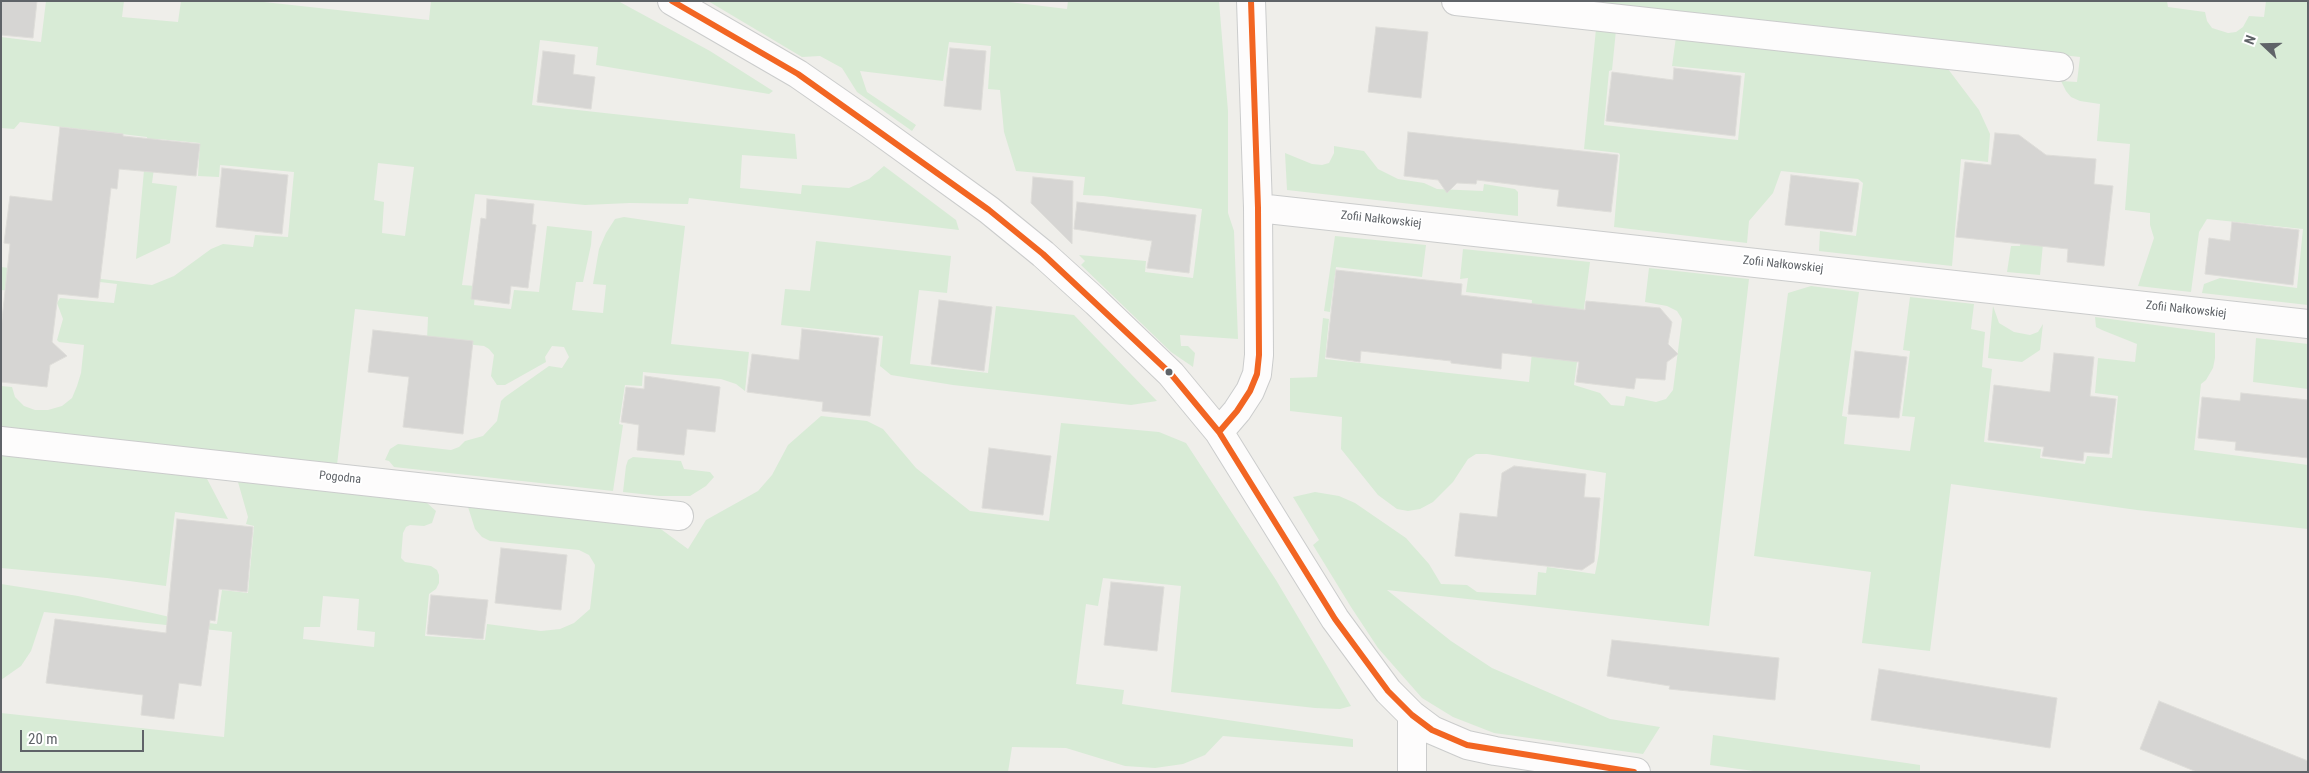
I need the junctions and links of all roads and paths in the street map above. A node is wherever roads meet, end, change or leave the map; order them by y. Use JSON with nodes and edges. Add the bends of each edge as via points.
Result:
{"nodes":[{"id":1,"x":672,"y":1,"type":"edge"},
{"id":2,"x":1251,"y":1,"type":"edge"},
{"id":3,"x":1456,"y":1,"type":"edge"},
{"id":4,"x":2059,"y":67,"type":"dead end"},
{"id":5,"x":1258,"y":208,"type":"junction"},
{"id":6,"x":2308,"y":324,"type":"edge"},
{"id":7,"x":1219,"y":432,"type":"junction"},
{"id":8,"x":1,"y":442,"type":"edge"},
{"id":9,"x":679,"y":516,"type":"dead end"},
{"id":10,"x":1412,"y":715,"type":"junction"},
{"id":11,"x":1517,"y":755,"type":"junction"},
{"id":12,"x":1412,"y":772,"type":"edge"},
{"id":13,"x":1494,"y":772,"type":"edge"},
{"id":14,"x":1636,"y":772,"type":"edge"}],
"edges":[{"from":1,"to":7,"type":"street","via":[[798,74],[989,210],[1043,254],[1171,374]]},
{"from":2,"to":5,"type":"street"},
{"from":3,"to":4,"type":"street"},
{"from":5,"to":6,"type":"street","name":"Zofii Nałkowskiej"},
{"from":5,"to":7,"type":"street","via":[[1257,374],[1250,391]]},
{"from":7,"to":10,"type":"street","via":[[1351,641],[1396,701]]},
{"from":8,"to":9,"type":"street","name":"Pogodna"},
{"from":10,"to":11,"type":"street","via":[[1452,740]]},
{"from":10,"to":12,"type":"street"},
{"from":11,"to":13,"type":"street"},
{"from":11,"to":14,"type":"street"}]}
